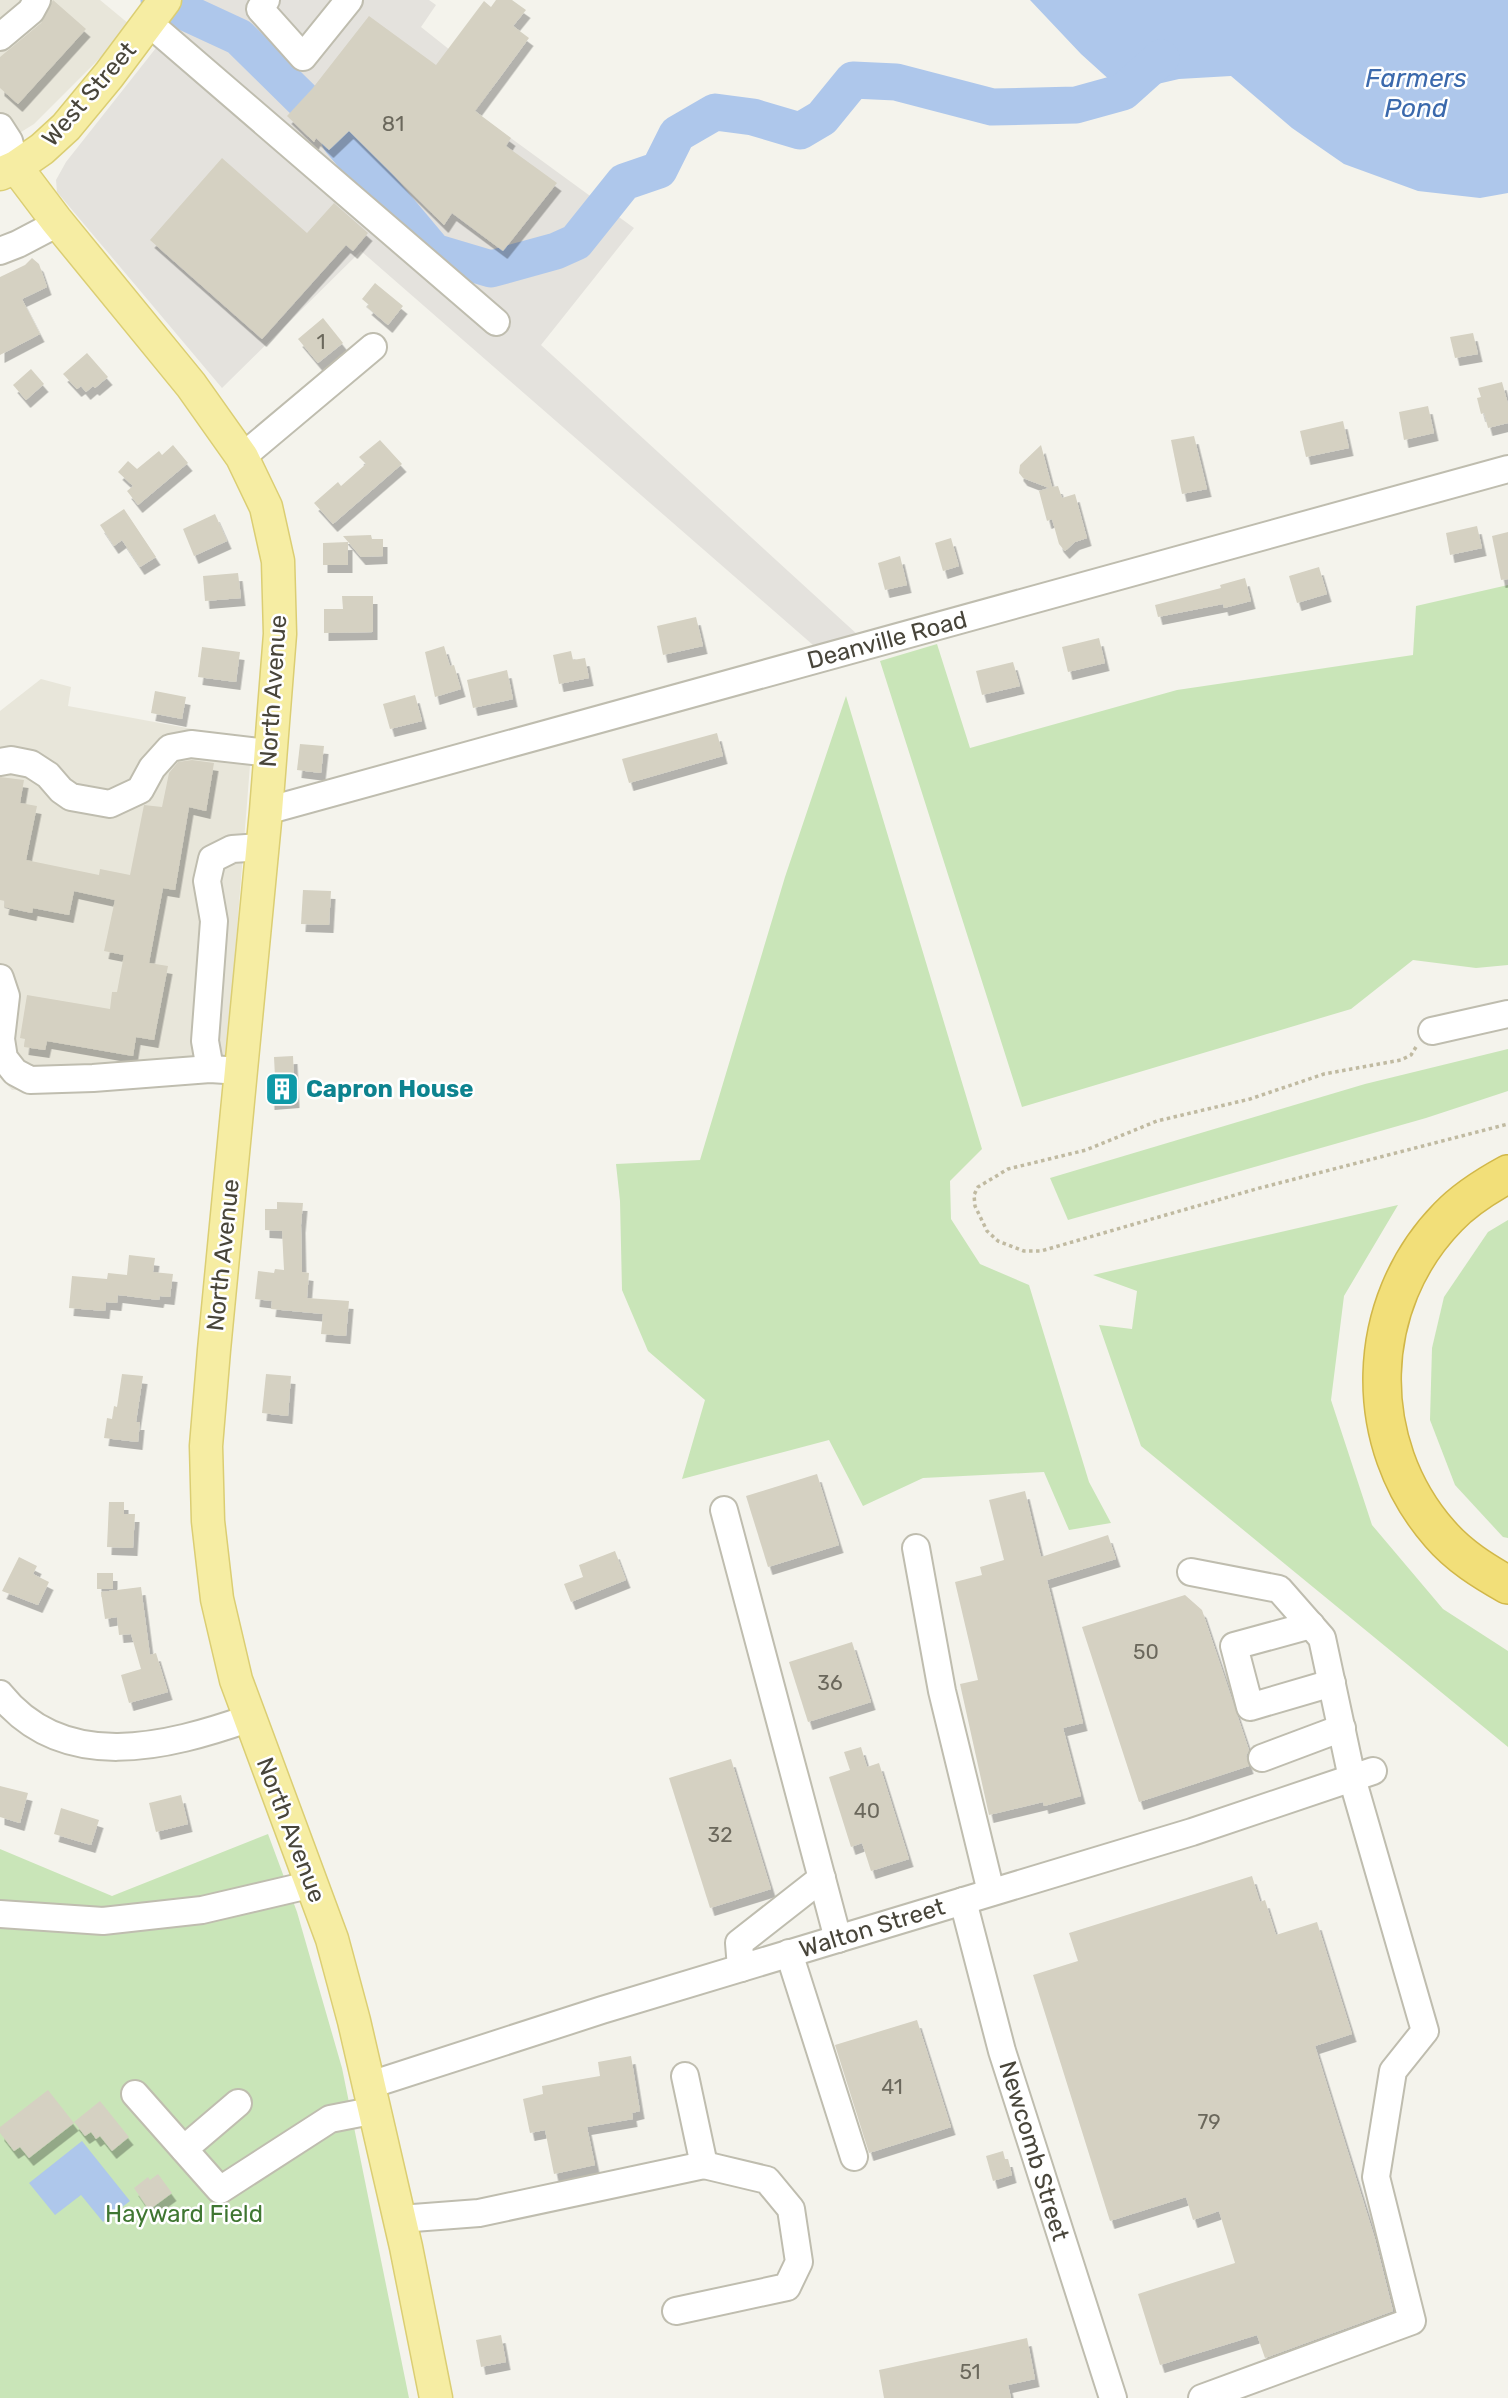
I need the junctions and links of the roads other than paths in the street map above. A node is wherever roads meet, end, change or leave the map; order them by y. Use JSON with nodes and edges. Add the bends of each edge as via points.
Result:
{"nodes":[{"id":1,"x":37,"y":0,"type":"edge"},
{"id":2,"x":266,"y":0,"type":"edge"},
{"id":3,"x":349,"y":0,"type":"edge"},
{"id":4,"x":157,"y":12,"type":"edge"},
{"id":5,"x":0,"y":37,"type":"edge"},
{"id":6,"x":0,"y":127,"type":"edge"},
{"id":7,"x":5,"y":165,"type":"edge"},
{"id":8,"x":58,"y":223,"type":"junction"},
{"id":9,"x":0,"y":251,"type":"edge"},
{"id":10,"x":496,"y":321,"type":"dead end"},
{"id":11,"x":373,"y":347,"type":"dead end"},
{"id":12,"x":242,"y":457,"type":"junction"},
{"id":13,"x":1508,"y":469,"type":"edge"},
{"id":14,"x":269,"y":753,"type":"junction"},
{"id":15,"x":0,"y":762,"type":"edge"},
{"id":16,"x":266,"y":811,"type":"junction"},
{"id":17,"x":262,"y":847,"type":"junction"},
{"id":18,"x":0,"y":978,"type":"edge"},
{"id":19,"x":1508,"y":1014,"type":"edge"},
{"id":20,"x":1432,"y":1031,"type":"road end"},
{"id":21,"x":225,"y":1070,"type":"junction"},
{"id":22,"x":1508,"y":1174,"type":"edge"},
{"id":23,"x":723,"y":1510,"type":"dead end"},
{"id":24,"x":916,"y":1548,"type":"dead end"},
{"id":25,"x":1191,"y":1572,"type":"dead end"},
{"id":26,"x":1508,"y":1585,"type":"edge"},
{"id":27,"x":1311,"y":1625,"type":"junction"},
{"id":28,"x":1332,"y":1683,"type":"junction"},
{"id":29,"x":0,"y":1694,"type":"edge"},
{"id":30,"x":250,"y":1718,"type":"junction"},
{"id":31,"x":1342,"y":1728,"type":"junction"},
{"id":32,"x":1262,"y":1758,"type":"dead end"},
{"id":33,"x":1363,"y":1774,"type":"junction"},
{"id":34,"x":822,"y":1878,"type":"junction"},
{"id":35,"x":313,"y":1884,"type":"junction"},
{"id":36,"x":991,"y":1892,"type":"junction"},
{"id":37,"x":963,"y":1901,"type":"junction"},
{"id":38,"x":0,"y":1914,"type":"edge"},
{"id":39,"x":838,"y":1938,"type":"junction"},
{"id":40,"x":789,"y":1953,"type":"junction"},
{"id":41,"x":741,"y":1968,"type":"junction"},
{"id":42,"x":685,"y":2076,"type":"dead end"},
{"id":43,"x":135,"y":2094,"type":"dead end"},
{"id":44,"x":373,"y":2097,"type":"junction"},
{"id":45,"x":237,"y":2103,"type":"dead end"},
{"id":46,"x":184,"y":2150,"type":"junction"},
{"id":47,"x":854,"y":2157,"type":"dead end"},
{"id":48,"x":704,"y":2165,"type":"junction"},
{"id":49,"x":400,"y":2219,"type":"junction"},
{"id":50,"x":676,"y":2311,"type":"dead end"},
{"id":51,"x":436,"y":2398,"type":"edge"},
{"id":52,"x":1113,"y":2398,"type":"edge"},
{"id":53,"x":1202,"y":2398,"type":"edge"}],
"edges":[{"from":1,"to":5,"type":"street"},
{"from":2,"to":3,"type":"street","via":[[260,9],[303,57]]},
{"from":4,"to":7,"type":"main road","name":"West Street","via":[[66,127],[42,149]]},
{"from":4,"to":10,"type":"street"},
{"from":6,"to":7,"type":"street","via":[[9,141]]},
{"from":7,"to":8,"type":"main road","name":"North Avenue"},
{"from":8,"to":9,"type":"street"},
{"from":8,"to":12,"type":"main road","name":"North Avenue","via":[[191,385]]},
{"from":11,"to":12,"type":"street"},
{"from":12,"to":14,"type":"main road","name":"North Avenue","via":[[265,507],[278,561],[280,634]]},
{"from":13,"to":16,"type":"street","name":"Deanville Road"},
{"from":14,"to":15,"type":"street","via":[[191,744],[170,748],[140,790],[110,804],[71,797],[31,764]]},
{"from":14,"to":16,"type":"main road","name":"North Avenue"},
{"from":16,"to":17,"type":"main road","name":"North Avenue"},
{"from":17,"to":21,"type":"main road","name":"North Avenue"},
{"from":17,"to":21,"type":"street","via":[[232,849],[212,859],[207,881],[215,920],[205,1041]]},
{"from":18,"to":21,"type":"street","via":[[6,996],[1,1039],[4,1058],[15,1072],[30,1080]]},
{"from":19,"to":20,"type":"street"},
{"from":21,"to":30,"type":"main road","name":"North Avenue","via":[[206,1446],[208,1521],[216,1599]]},
{"from":22,"to":26,"type":"highway","via":[[1449,1215],[1415,1258],[1392,1308],[1381,1361],[1389,1441],[1410,1491],[1442,1536],[1484,1572]]},
{"from":23,"to":34,"type":"street"},
{"from":24,"to":36,"type":"street","via":[[943,1691]]},
{"from":25,"to":27,"type":"street","via":[[1279,1589]]},
{"from":27,"to":28,"type":"street","via":[[1322,1638]]},
{"from":27,"to":28,"type":"street","via":[[1234,1646],[1250,1707]]},
{"from":28,"to":31,"type":"street"},
{"from":29,"to":30,"type":"street","via":[[14,1711],[45,1731],[92,1747],[137,1747],[195,1737]]},
{"from":30,"to":35,"type":"main road","name":"North Avenue"},
{"from":31,"to":32,"type":"street"},
{"from":31,"to":33,"type":"street"},
{"from":33,"to":36,"type":"street","name":"Walton Street","via":[[1192,1832]]},
{"from":33,"to":53,"type":"street","via":[[1425,2031],[1393,2071],[1376,2176],[1412,2321]]},
{"from":34,"to":39,"type":"street"},
{"from":34,"to":41,"type":"street","via":[[739,1943]]},
{"from":35,"to":38,"type":"street","via":[[202,1910],[103,1921]]},
{"from":35,"to":44,"type":"main road","name":"North Avenue"},
{"from":36,"to":37,"type":"street","name":"Walton Street"},
{"from":37,"to":39,"type":"street","name":"Walton Street"},
{"from":37,"to":52,"type":"street","name":"Newcomb Street","via":[[1002,2051]]},
{"from":39,"to":40,"type":"street","name":"Walton Street"},
{"from":40,"to":41,"type":"street","name":"Walton Street"},
{"from":40,"to":47,"type":"street"},
{"from":41,"to":44,"type":"street","name":"Walton Street"},
{"from":42,"to":48,"type":"street"},
{"from":43,"to":46,"type":"street"},
{"from":44,"to":46,"type":"street","name":"Walton Street","via":[[330,2119],[220,2190]]},
{"from":44,"to":49,"type":"main road","name":"North Avenue"},
{"from":45,"to":46,"type":"street"},
{"from":48,"to":49,"type":"street","via":[[479,2213]]},
{"from":48,"to":50,"type":"street","via":[[767,2180],[791,2209],[799,2262],[787,2287]]},
{"from":49,"to":51,"type":"main road","name":"North Avenue"}]}
